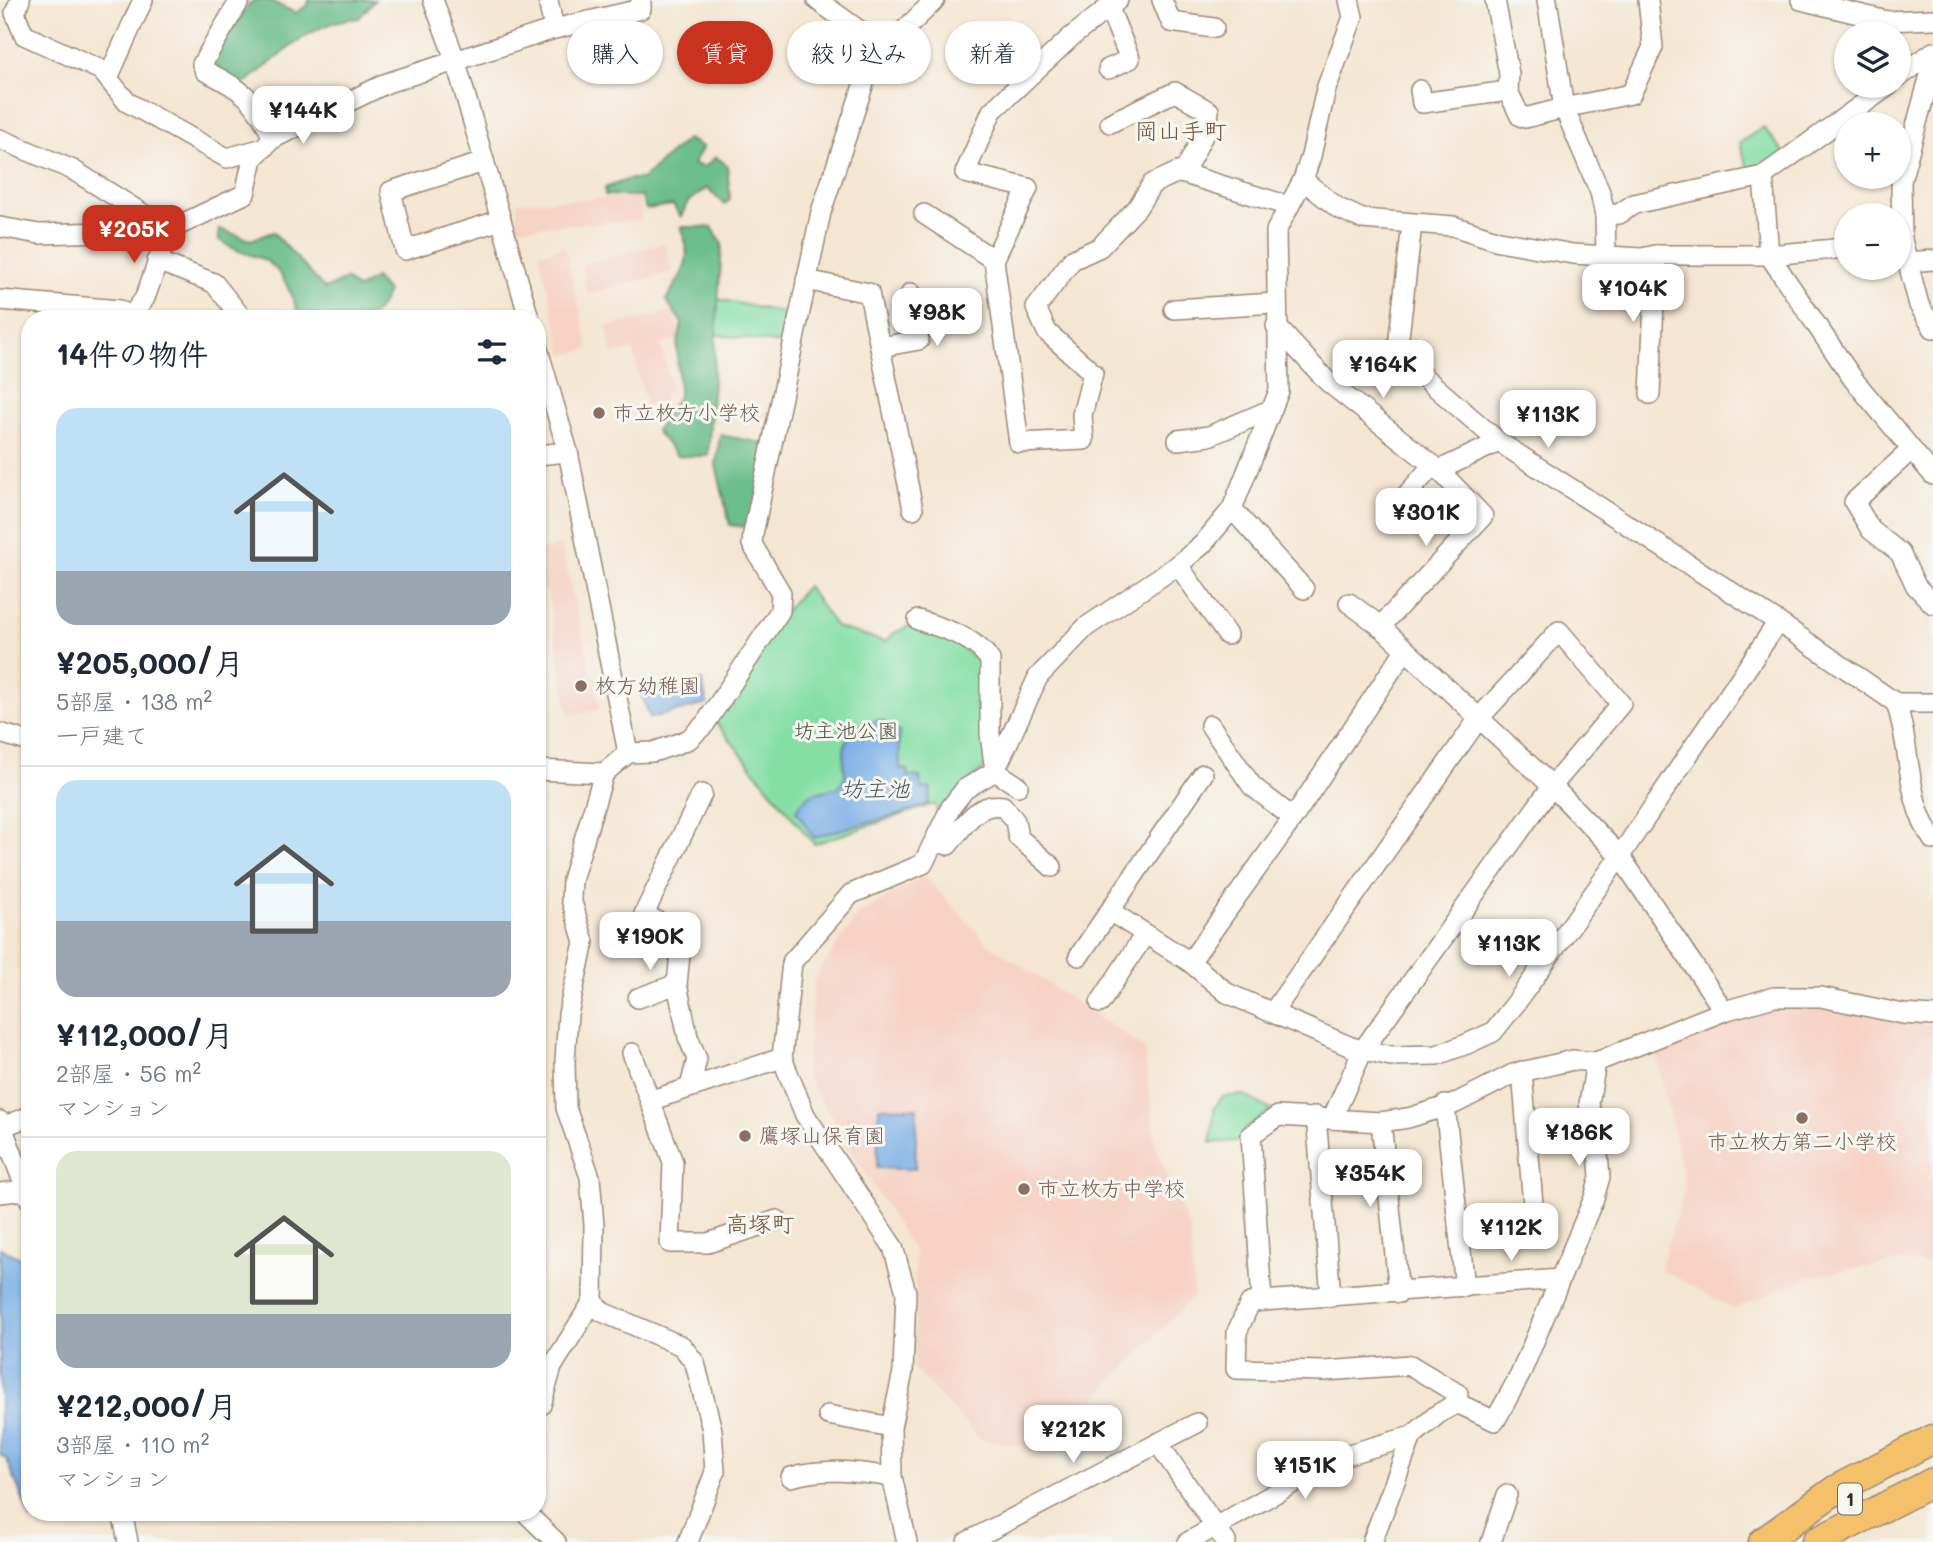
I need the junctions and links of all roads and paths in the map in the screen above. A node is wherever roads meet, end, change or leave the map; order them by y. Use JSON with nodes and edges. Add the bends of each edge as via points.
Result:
{"nodes":[{"id":1,"x":20,"y":0,"type":"edge"},
{"id":2,"x":143,"y":0,"type":"edge"},
{"id":3,"x":240,"y":0,"type":"edge"},
{"id":4,"x":433,"y":0,"type":"edge"},
{"id":5,"x":548,"y":0,"type":"edge"},
{"id":6,"x":641,"y":0,"type":"edge"},
{"id":7,"x":817,"y":0,"type":"edge"},
{"id":8,"x":935,"y":0,"type":"edge"},
{"id":9,"x":1161,"y":0,"type":"edge"},
{"id":10,"x":1349,"y":0,"type":"edge"},
{"id":11,"x":1495,"y":0,"type":"edge"},
{"id":12,"x":1547,"y":0,"type":"edge"},
{"id":13,"x":1648,"y":0,"type":"edge"},
{"id":14,"x":1801,"y":0,"type":"edge"},
{"id":15,"x":1113,"y":4,"type":"edge"},
{"id":16,"x":1933,"y":19,"type":"edge"},
{"id":17,"x":846,"y":21,"type":"edge"},
{"id":18,"x":914,"y":21,"type":"edge"},
{"id":19,"x":1214,"y":28,"type":"dead end"},
{"id":20,"x":554,"y":29,"type":"junction"},
{"id":21,"x":1933,"y":52,"type":"edge"},
{"id":22,"x":454,"y":58,"type":"junction"},
{"id":23,"x":1933,"y":64,"type":"edge"},
{"id":24,"x":1911,"y":68,"type":"edge"},
{"id":25,"x":1108,"y":69,"type":"dead end"},
{"id":26,"x":108,"y":78,"type":"junction"},
{"id":27,"x":864,"y":84,"type":"edge"},
{"id":28,"x":1508,"y":91,"type":"junction"},
{"id":29,"x":1871,"y":98,"type":"edge"},
{"id":30,"x":1422,"y":103,"type":"dead end"},
{"id":31,"x":1564,"y":108,"type":"junction"},
{"id":32,"x":1110,"y":123,"type":"dead end"},
{"id":33,"x":0,"y":139,"type":"edge"},
{"id":34,"x":268,"y":143,"type":"junction"},
{"id":35,"x":484,"y":162,"type":"junction"},
{"id":36,"x":1183,"y":174,"type":"junction"},
{"id":37,"x":1763,"y":176,"type":"junction"},
{"id":38,"x":1303,"y":180,"type":"junction"},
{"id":39,"x":1901,"y":203,"type":"edge"},
{"id":40,"x":1289,"y":206,"type":"junction"},
{"id":41,"x":925,"y":214,"type":"dead end"},
{"id":42,"x":1605,"y":215,"type":"junction"},
{"id":43,"x":501,"y":220,"type":"junction"},
{"id":44,"x":1412,"y":224,"type":"junction"},
{"id":45,"x":0,"y":227,"type":"edge"},
{"id":46,"x":169,"y":230,"type":"junction"},
{"id":47,"x":1834,"y":249,"type":"edge"},
{"id":48,"x":1656,"y":255,"type":"junction"},
{"id":49,"x":1769,"y":255,"type":"junction"},
{"id":50,"x":1606,"y":256,"type":"junction"},
{"id":51,"x":1933,"y":260,"type":"edge"},
{"id":52,"x":157,"y":261,"type":"junction"},
{"id":53,"x":994,"y":261,"type":"junction"},
{"id":54,"x":1911,"y":262,"type":"edge"},
{"id":55,"x":1911,"y":274,"type":"edge"},
{"id":56,"x":806,"y":280,"type":"junction"},
{"id":57,"x":911,"y":293,"type":"dead end"},
{"id":58,"x":0,"y":300,"type":"edge"},
{"id":59,"x":1276,"y":303,"type":"junction"},
{"id":60,"x":1037,"y":308,"type":"junction"},
{"id":61,"x":1174,"y":309,"type":"dead end"},
{"id":62,"x":120,"y":310,"type":"edge"},
{"id":63,"x":136,"y":310,"type":"edge"},
{"id":64,"x":236,"y":310,"type":"edge"},
{"id":65,"x":527,"y":310,"type":"edge"},
{"id":66,"x":1003,"y":314,"type":"junction"},
{"id":67,"x":1276,"y":326,"type":"junction"},
{"id":68,"x":1933,"y":328,"type":"edge"},
{"id":69,"x":880,"y":347,"type":"junction"},
{"id":70,"x":546,"y":377,"type":"edge"},
{"id":71,"x":1650,"y":394,"type":"dead end"},
{"id":72,"x":1272,"y":408,"type":"junction"},
{"id":73,"x":1178,"y":440,"type":"dead end"},
{"id":74,"x":1499,"y":442,"type":"junction"},
{"id":75,"x":1910,"y":451,"type":"junction"},
{"id":76,"x":568,"y":452,"type":"junction"},
{"id":77,"x":546,"y":454,"type":"edge"},
{"id":78,"x":1436,"y":468,"type":"junction"},
{"id":79,"x":1933,"y":475,"type":"edge"},
{"id":80,"x":1398,"y":505,"type":"dead end"},
{"id":81,"x":913,"y":509,"type":"dead end"},
{"id":82,"x":1231,"y":509,"type":"junction"},
{"id":83,"x":1178,"y":565,"type":"junction"},
{"id":84,"x":1304,"y":589,"type":"dead end"},
{"id":85,"x":1349,"y":603,"type":"dead end"},
{"id":86,"x":1933,"y":604,"type":"edge"},
{"id":87,"x":918,"y":620,"type":"dead end"},
{"id":88,"x":1778,"y":622,"type":"junction"},
{"id":89,"x":1380,"y":627,"type":"junction"},
{"id":90,"x":1227,"y":635,"type":"dead end"},
{"id":91,"x":1405,"y":650,"type":"junction"},
{"id":92,"x":1896,"y":703,"type":"junction"},
{"id":93,"x":1933,"y":703,"type":"edge"},
{"id":94,"x":1479,"y":718,"type":"junction"},
{"id":95,"x":1210,"y":725,"type":"dead end"},
{"id":96,"x":0,"y":733,"type":"edge"},
{"id":97,"x":21,"y":739,"type":"edge"},
{"id":98,"x":628,"y":753,"type":"junction"},
{"id":99,"x":546,"y":770,"type":"edge"},
{"id":100,"x":995,"y":771,"type":"junction"},
{"id":101,"x":604,"y":773,"type":"junction"},
{"id":102,"x":1203,"y":774,"type":"dead end"},
{"id":103,"x":1018,"y":786,"type":"dead end"},
{"id":104,"x":1552,"y":786,"type":"junction"},
{"id":105,"x":702,"y":794,"type":"dead end"},
{"id":106,"x":1293,"y":818,"type":"junction"},
{"id":107,"x":1933,"y":840,"type":"edge"},
{"id":108,"x":935,"y":842,"type":"junction"},
{"id":109,"x":1620,"y":856,"type":"junction"},
{"id":110,"x":1052,"y":867,"type":"dead end"},
{"id":111,"x":1111,"y":912,"type":"junction"},
{"id":112,"x":1145,"y":934,"type":"junction"},
{"id":113,"x":1079,"y":957,"type":"dead end"},
{"id":114,"x":1190,"y":962,"type":"junction"},
{"id":115,"x":677,"y":984,"type":"junction"},
{"id":116,"x":638,"y":999,"type":"dead end"},
{"id":117,"x":1100,"y":1003,"type":"dead end"},
{"id":118,"x":1273,"y":1012,"type":"junction"},
{"id":119,"x":1724,"y":1012,"type":"junction"},
{"id":120,"x":1933,"y":1016,"type":"edge"},
{"id":121,"x":1363,"y":1050,"type":"junction"},
{"id":122,"x":632,"y":1054,"type":"dead end"},
{"id":123,"x":782,"y":1058,"type":"junction"},
{"id":124,"x":1597,"y":1062,"type":"junction"},
{"id":125,"x":1522,"y":1071,"type":"junction"},
{"id":126,"x":690,"y":1087,"type":"junction"},
{"id":127,"x":652,"y":1100,"type":"junction"},
{"id":128,"x":1445,"y":1105,"type":"junction"},
{"id":129,"x":21,"y":1118,"type":"edge"},
{"id":130,"x":1324,"y":1118,"type":"junction"},
{"id":131,"x":1381,"y":1122,"type":"junction"},
{"id":132,"x":1,"y":1124,"type":"edge"},
{"id":133,"x":21,"y":1176,"type":"edge"},
{"id":134,"x":0,"y":1193,"type":"edge"},
{"id":135,"x":21,"y":1194,"type":"edge"},
{"id":136,"x":777,"y":1220,"type":"dead end"},
{"id":137,"x":1458,"y":1225,"type":"junction"},
{"id":138,"x":1560,"y":1279,"type":"junction"},
{"id":139,"x":1465,"y":1287,"type":"junction"},
{"id":140,"x":1399,"y":1293,"type":"junction"},
{"id":141,"x":1331,"y":1297,"type":"junction"},
{"id":142,"x":593,"y":1301,"type":"junction"},
{"id":143,"x":1262,"y":1301,"type":"junction"},
{"id":144,"x":546,"y":1388,"type":"edge"},
{"id":145,"x":1457,"y":1403,"type":"junction"},
{"id":146,"x":828,"y":1415,"type":"dead end"},
{"id":147,"x":1197,"y":1423,"type":"dead end"},
{"id":148,"x":891,"y":1427,"type":"junction"},
{"id":149,"x":1412,"y":1436,"type":"junction"},
{"id":150,"x":1933,"y":1438,"type":"edge"},
{"id":151,"x":1158,"y":1443,"type":"junction"},
{"id":152,"x":1933,"y":1455,"type":"edge"},
{"id":153,"x":791,"y":1476,"type":"dead end"},
{"id":154,"x":892,"y":1477,"type":"junction"},
{"id":155,"x":1933,"y":1482,"type":"edge"},
{"id":156,"x":1507,"y":1495,"type":"dead end"},
{"id":157,"x":124,"y":1521,"type":"edge"},
{"id":158,"x":534,"y":1521,"type":"edge"},
{"id":159,"x":1221,"y":1535,"type":"edge"},
{"id":160,"x":128,"y":1542,"type":"edge"},
{"id":161,"x":556,"y":1542,"type":"edge"},
{"id":162,"x":688,"y":1542,"type":"edge"},
{"id":163,"x":907,"y":1542,"type":"edge"},
{"id":164,"x":967,"y":1542,"type":"edge"},
{"id":165,"x":1188,"y":1542,"type":"edge"},
{"id":166,"x":1372,"y":1542,"type":"edge"},
{"id":167,"x":1491,"y":1542,"type":"edge"},
{"id":168,"x":1765,"y":1542,"type":"edge"},
{"id":169,"x":1816,"y":1542,"type":"edge"}],
"edges":[{"from":1,"to":26,"type":"street","via":[[15,13],[24,35]]},
{"from":2,"to":26,"type":"street"},
{"from":3,"to":34,"type":"street","via":[[202,64],[205,71],[250,97],[263,114]]},
{"from":4,"to":22,"type":"street"},
{"from":5,"to":20,"type":"street"},
{"from":6,"to":20,"type":"street","via":[[641,9]]},
{"from":7,"to":17,"type":"street"},
{"from":8,"to":18,"type":"street"},
{"from":9,"to":19,"type":"street","via":[[1171,22]]},
{"from":10,"to":38,"type":"street","via":[[1353,17],[1326,89]]},
{"from":11,"to":28,"type":"street"},
{"from":12,"to":31,"type":"street"},
{"from":13,"to":31,"type":"street","via":[[1653,47],[1631,94]]},
{"from":14,"to":16,"type":"street","via":[[1887,21]]},
{"from":15,"to":25,"type":"street","via":[[1130,58]]},
{"from":15,"to":53,"type":"street","via":[[992,111],[965,173],[1028,188]]},
{"from":20,"to":22,"type":"street"},
{"from":21,"to":24,"type":"street"},
{"from":22,"to":34,"type":"street","via":[[387,83]]},
{"from":22,"to":35,"type":"street"},
{"from":23,"to":39,"type":"street","via":[[1901,180]]},
{"from":26,"to":34,"type":"street","via":[[127,102],[227,158]]},
{"from":27,"to":56,"type":"street","via":[[821,212]]},
{"from":28,"to":30,"type":"street"},
{"from":28,"to":31,"type":"street","via":[[1525,118]]},
{"from":29,"to":37,"type":"street"},
{"from":31,"to":42,"type":"street","via":[[1600,192]]},
{"from":32,"to":36,"type":"street","via":[[1175,92],[1209,111],[1207,128]]},
{"from":33,"to":46,"type":"street","via":[[73,170]]},
{"from":34,"to":46,"type":"street","via":[[253,158],[245,194]]},
{"from":35,"to":43,"type":"street"},
{"from":35,"to":43,"type":"street","via":[[391,191],[405,250]]},
{"from":36,"to":40,"type":"street"},
{"from":36,"to":60,"type":"street","via":[[1152,184],[1137,208],[1100,247],[1072,260]]},
{"from":37,"to":42,"type":"street","via":[[1634,204],[1619,214]]},
{"from":37,"to":49,"type":"street"},
{"from":38,"to":40,"type":"street"},
{"from":38,"to":44,"type":"street","via":[[1339,208],[1362,219]]},
{"from":40,"to":59,"type":"street","via":[[1276,231]]},
{"from":41,"to":53,"type":"street"},
{"from":42,"to":50,"type":"street"},
{"from":43,"to":65,"type":"street"},
{"from":44,"to":50,"type":"street","via":[[1453,226],[1499,241]]},
{"from":44,"to":74,"type":"street","via":[[1398,345],[1403,359]]},
{"from":45,"to":46,"type":"street","via":[[38,234]]},
{"from":46,"to":52,"type":"street"},
{"from":47,"to":49,"type":"street"},
{"from":48,"to":49,"type":"street"},
{"from":48,"to":50,"type":"street"},
{"from":48,"to":71,"type":"street"},
{"from":49,"to":75,"type":"street","via":[[1853,379]]},
{"from":51,"to":54,"type":"street"},
{"from":52,"to":63,"type":"street","via":[[145,299]]},
{"from":52,"to":64,"type":"street","via":[[214,283]]},
{"from":53,"to":66,"type":"street"},
{"from":55,"to":68,"type":"street","via":[[1919,305]]},
{"from":56,"to":69,"type":"street","via":[[869,293]]},
{"from":56,"to":98,"type":"street","via":[[752,544],[781,593],[780,611],[705,724],[689,739],[653,752]]},
{"from":57,"to":69,"type":"street","via":[[919,340]]},
{"from":58,"to":62,"type":"street"},
{"from":59,"to":61,"type":"street"},
{"from":59,"to":67,"type":"street"},
{"from":60,"to":66,"type":"street"},
{"from":60,"to":66,"type":"street","via":[[1047,332],[1093,373],[1082,415],[1084,440],[1019,443]]},
{"from":67,"to":72,"type":"street","via":[[1279,391]]},
{"from":67,"to":78,"type":"street","via":[[1328,382]]},
{"from":69,"to":81,"type":"street"},
{"from":70,"to":76,"type":"street"},
{"from":72,"to":73,"type":"street","via":[[1209,436]]},
{"from":72,"to":82,"type":"street"},
{"from":74,"to":78,"type":"street"},
{"from":74,"to":88,"type":"street"},
{"from":75,"to":79,"type":"street"},
{"from":75,"to":86,"type":"street","via":[[1854,502],[1871,530],[1900,552],[1916,586]]},
{"from":76,"to":77,"type":"street"},
{"from":76,"to":98,"type":"street"},
{"from":78,"to":80,"type":"street"},
{"from":78,"to":89,"type":"street","via":[[1483,516]]},
{"from":82,"to":83,"type":"street","via":[[1203,544]]},
{"from":82,"to":84,"type":"street"},
{"from":83,"to":90,"type":"street"},
{"from":83,"to":100,"type":"street","via":[[1086,627],[1038,677]]},
{"from":85,"to":89,"type":"street"},
{"from":87,"to":100,"type":"street","via":[[952,622],[990,660]]},
{"from":88,"to":92,"type":"street"},
{"from":88,"to":109,"type":"street"},
{"from":89,"to":91,"type":"street"},
{"from":91,"to":94,"type":"street"},
{"from":91,"to":106,"type":"street"},
{"from":92,"to":93,"type":"street"},
{"from":92,"to":107,"type":"street","via":[[1904,726],[1914,800]]},
{"from":94,"to":104,"type":"street"},
{"from":94,"to":104,"type":"street","via":[[1559,631],[1621,704]]},
{"from":94,"to":118,"type":"street"},
{"from":95,"to":106,"type":"street","via":[[1252,786]]},
{"from":96,"to":97,"type":"street"},
{"from":98,"to":101,"type":"street"},
{"from":99,"to":101,"type":"street"},
{"from":100,"to":103,"type":"street"},
{"from":100,"to":108,"type":"street","via":[[965,789]]},
{"from":101,"to":142,"type":"street","via":[[572,880],[571,899],[584,942],[568,1014],[565,1061],[566,1108],[590,1177]]},
{"from":102,"to":111,"type":"street"},
{"from":104,"to":109,"type":"street"},
{"from":104,"to":121,"type":"street"},
{"from":105,"to":115,"type":"street","via":[[644,914],[682,936]]},
{"from":106,"to":114,"type":"street"},
{"from":108,"to":110,"type":"street","via":[[948,845],[977,810],[988,804],[1003,806],[1015,821],[1018,837]]},
{"from":108,"to":123,"type":"street","via":[[923,864],[851,894],[792,962]]},
{"from":109,"to":119,"type":"street"},
{"from":109,"to":121,"type":"street","via":[[1493,1032],[1437,1055],[1391,1056]]},
{"from":111,"to":112,"type":"street"},
{"from":111,"to":113,"type":"street"},
{"from":112,"to":114,"type":"street"},
{"from":112,"to":117,"type":"street"},
{"from":114,"to":118,"type":"street","via":[[1227,993]]},
{"from":115,"to":116,"type":"street"},
{"from":115,"to":126,"type":"street","via":[[697,1059]]},
{"from":118,"to":121,"type":"street"},
{"from":119,"to":120,"type":"street","via":[[1774,997],[1821,997]]},
{"from":119,"to":124,"type":"street"},
{"from":121,"to":130,"type":"street"},
{"from":122,"to":127,"type":"street"},
{"from":123,"to":126,"type":"street"},
{"from":123,"to":148,"type":"street","via":[[805,1115],[893,1247],[906,1292],[903,1372]]},
{"from":124,"to":125,"type":"street","via":[[1573,1060]]},
{"from":124,"to":138,"type":"street","via":[[1590,1104],[1600,1177]]},
{"from":125,"to":128,"type":"street"},
{"from":125,"to":137,"type":"street","via":[[1534,1217]]},
{"from":126,"to":127,"type":"street"},
{"from":127,"to":136,"type":"street","via":[[673,1162],[670,1244],[708,1243]]},
{"from":128,"to":131,"type":"street"},
{"from":128,"to":137,"type":"street"},
{"from":129,"to":132,"type":"street"},
{"from":130,"to":131,"type":"street"},
{"from":130,"to":141,"type":"street"},
{"from":130,"to":143,"type":"street","via":[[1278,1116],[1251,1135]]},
{"from":131,"to":140,"type":"street"},
{"from":132,"to":133,"type":"street"},
{"from":134,"to":135,"type":"street"},
{"from":137,"to":139,"type":"street"},
{"from":138,"to":139,"type":"street"},
{"from":138,"to":145,"type":"street","via":[[1520,1375],[1495,1421]]},
{"from":139,"to":140,"type":"street"},
{"from":140,"to":141,"type":"street"},
{"from":141,"to":143,"type":"street"},
{"from":142,"to":144,"type":"street","via":[[552,1367]]},
{"from":142,"to":162,"type":"street","via":[[602,1312],[682,1346],[695,1363],[712,1430],[715,1472]]},
{"from":143,"to":145,"type":"street","via":[[1250,1303],[1237,1332],[1236,1369],[1324,1371],[1409,1366],[1458,1394]]},
{"from":145,"to":149,"type":"street"},
{"from":146,"to":148,"type":"street"},
{"from":147,"to":151,"type":"street"},
{"from":148,"to":154,"type":"street"},
{"from":149,"to":159,"type":"street","via":[[1342,1456]]},
{"from":149,"to":166,"type":"street"},
{"from":150,"to":168,"type":"highway","via":[[1835,1490]]},
{"from":151,"to":159,"type":"street"},
{"from":151,"to":164,"type":"street"},
{"from":152,"to":168,"type":"highway","number":"1"},
{"from":153,"to":154,"type":"street","via":[[848,1470]]},
{"from":154,"to":163,"type":"street"},
{"from":155,"to":169,"type":"highway","number":"1"},
{"from":156,"to":167,"type":"street"},
{"from":157,"to":160,"type":"street"},
{"from":158,"to":161,"type":"street"},
{"from":159,"to":165,"type":"street"}]}
